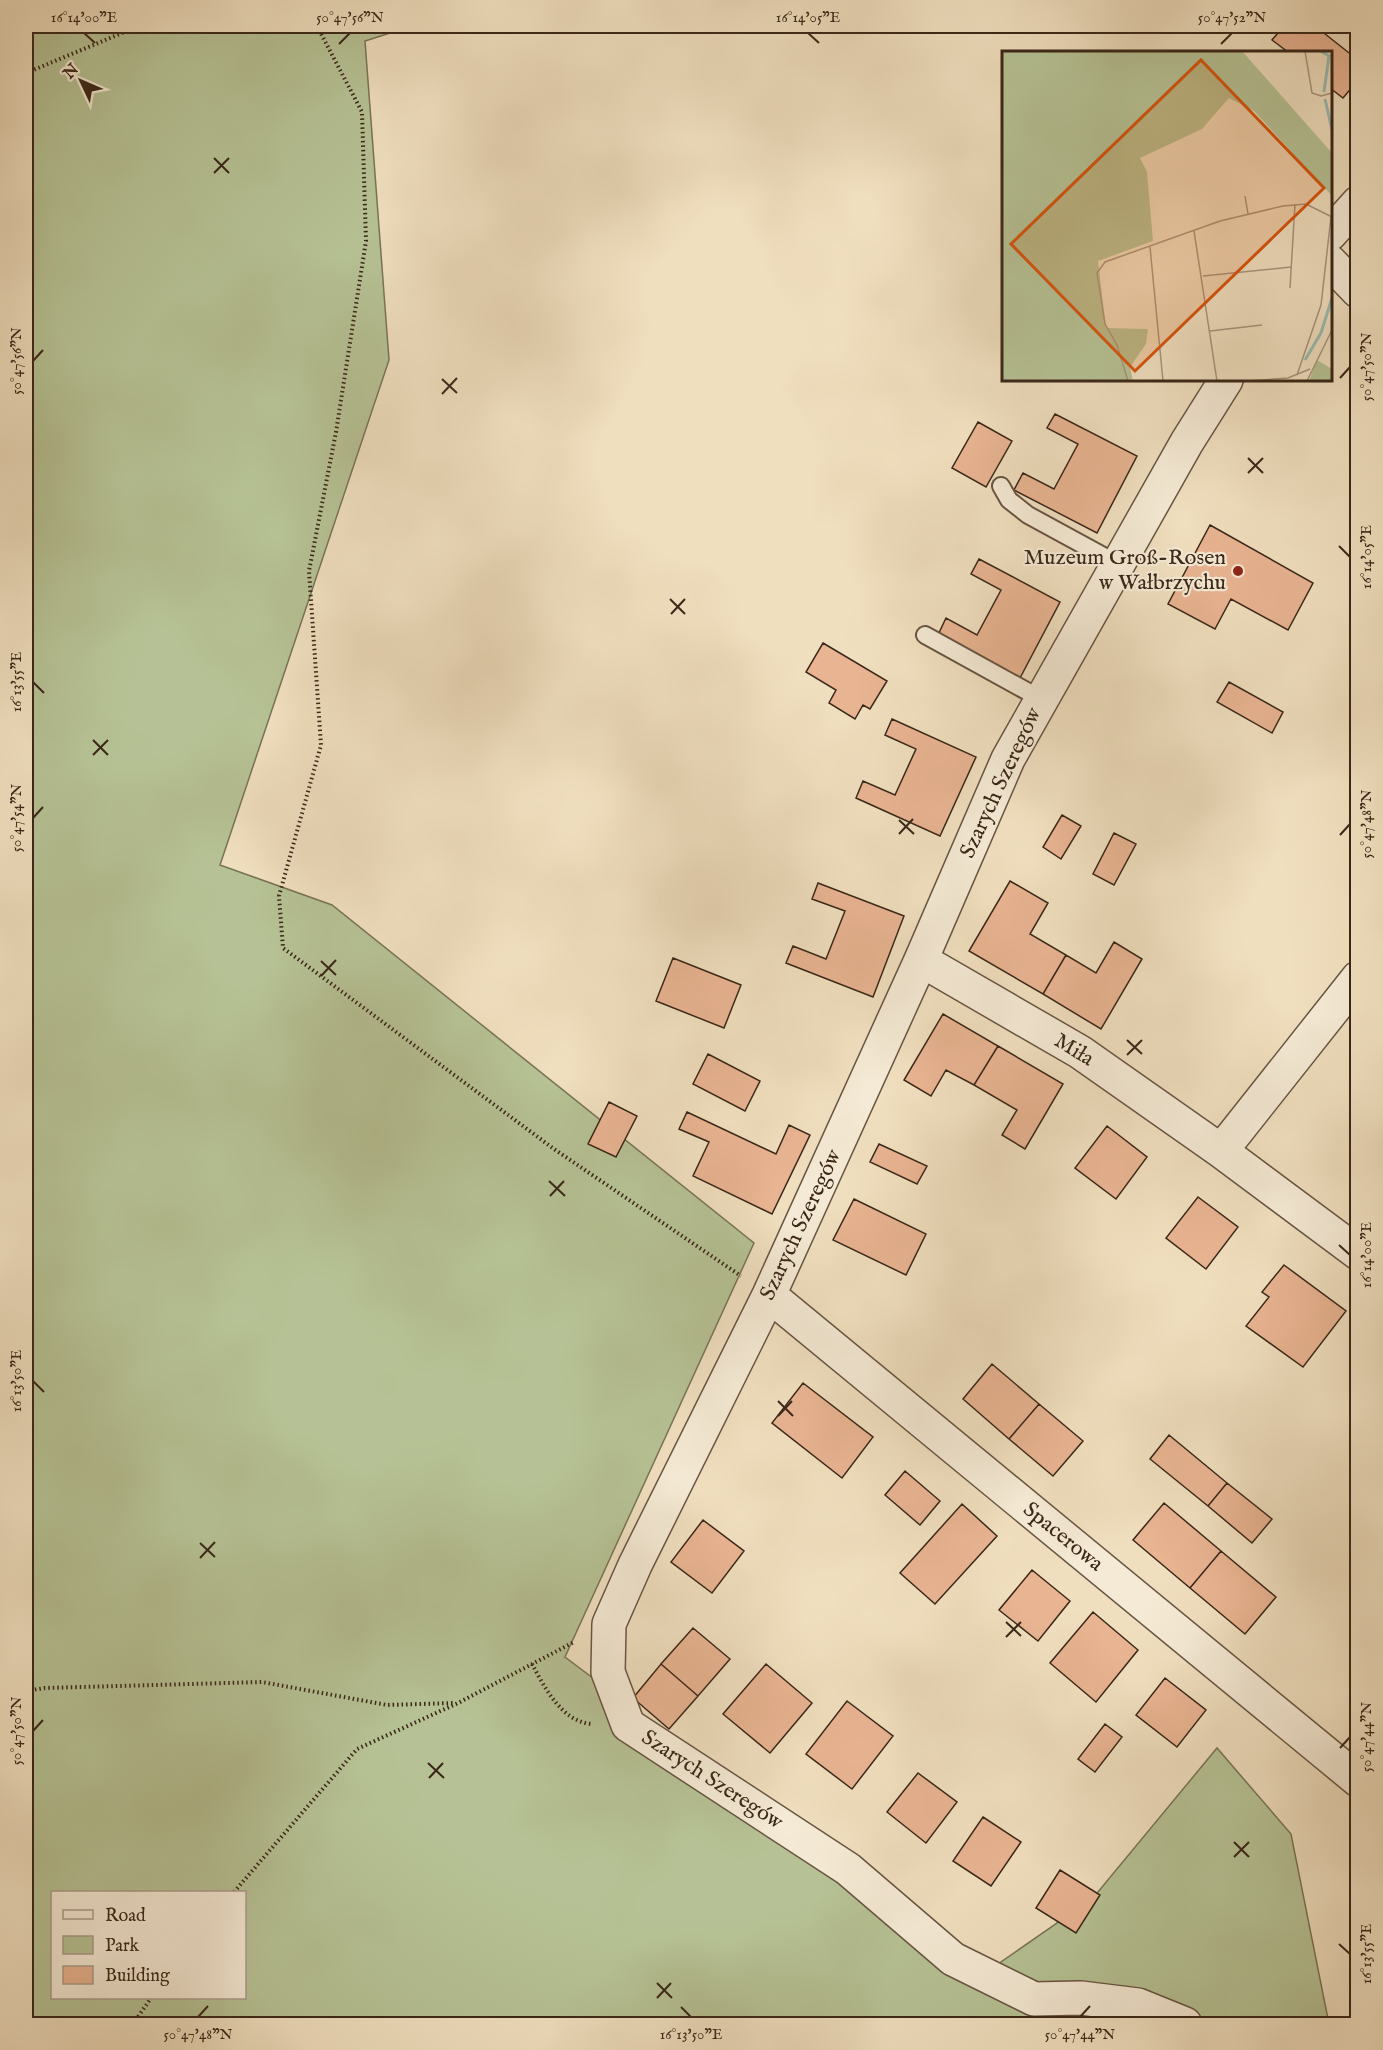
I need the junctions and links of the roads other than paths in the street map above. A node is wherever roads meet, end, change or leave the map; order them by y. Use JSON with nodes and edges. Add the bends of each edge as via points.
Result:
{"nodes":[{"id":1,"x":1358,"y":203,"type":"edge"},
{"id":2,"x":1332,"y":232,"type":"edge"},
{"id":3,"x":1332,"y":264,"type":"edge"},
{"id":4,"x":1358,"y":291,"type":"edge"},
{"id":5,"x":1225,"y":381,"type":"edge"},
{"id":6,"x":1001,"y":486,"type":"dead end"},
{"id":7,"x":1118,"y":564,"type":"junction"},
{"id":8,"x":925,"y":635,"type":"dead end"},
{"id":9,"x":1041,"y":699,"type":"junction"},
{"id":10,"x":921,"y":960,"type":"junction"},
{"id":11,"x":1358,"y":978,"type":"edge"},
{"id":12,"x":1221,"y":1151,"type":"junction"},
{"id":13,"x":1358,"y":1253,"type":"edge"},
{"id":14,"x":769,"y":1295,"type":"junction"},
{"id":15,"x":1358,"y":1780,"type":"edge"},
{"id":16,"x":1185,"y":2025,"type":"edge"}],
"edges":[{"from":1,"to":2,"type":"street"},
{"from":3,"to":4,"type":"street"},
{"from":5,"to":7,"type":"street","name":"Szarych Szeregów"},
{"from":6,"to":7,"type":"lane","via":[[1009,500],[1028,515]]},
{"from":7,"to":9,"type":"street","name":"Szarych Szeregów"},
{"from":8,"to":9,"type":"lane"},
{"from":9,"to":10,"type":"street","name":"Szarych Szeregów","via":[[1008,759]]},
{"from":10,"to":12,"type":"street","name":"Miła","via":[[1080,1052]]},
{"from":10,"to":14,"type":"street","name":"Szarych Szeregów"},
{"from":11,"to":12,"type":"street"},
{"from":12,"to":13,"type":"street","name":"Miła"},
{"from":14,"to":15,"type":"street","name":"Spacerowa"},
{"from":14,"to":16,"type":"street","name":"Szarych Szeregów","via":[[609,1623],[608,1672],[628,1725],[848,1869],[952,1959],[1034,1999],[1081,1998],[1138,2005]]}]}
